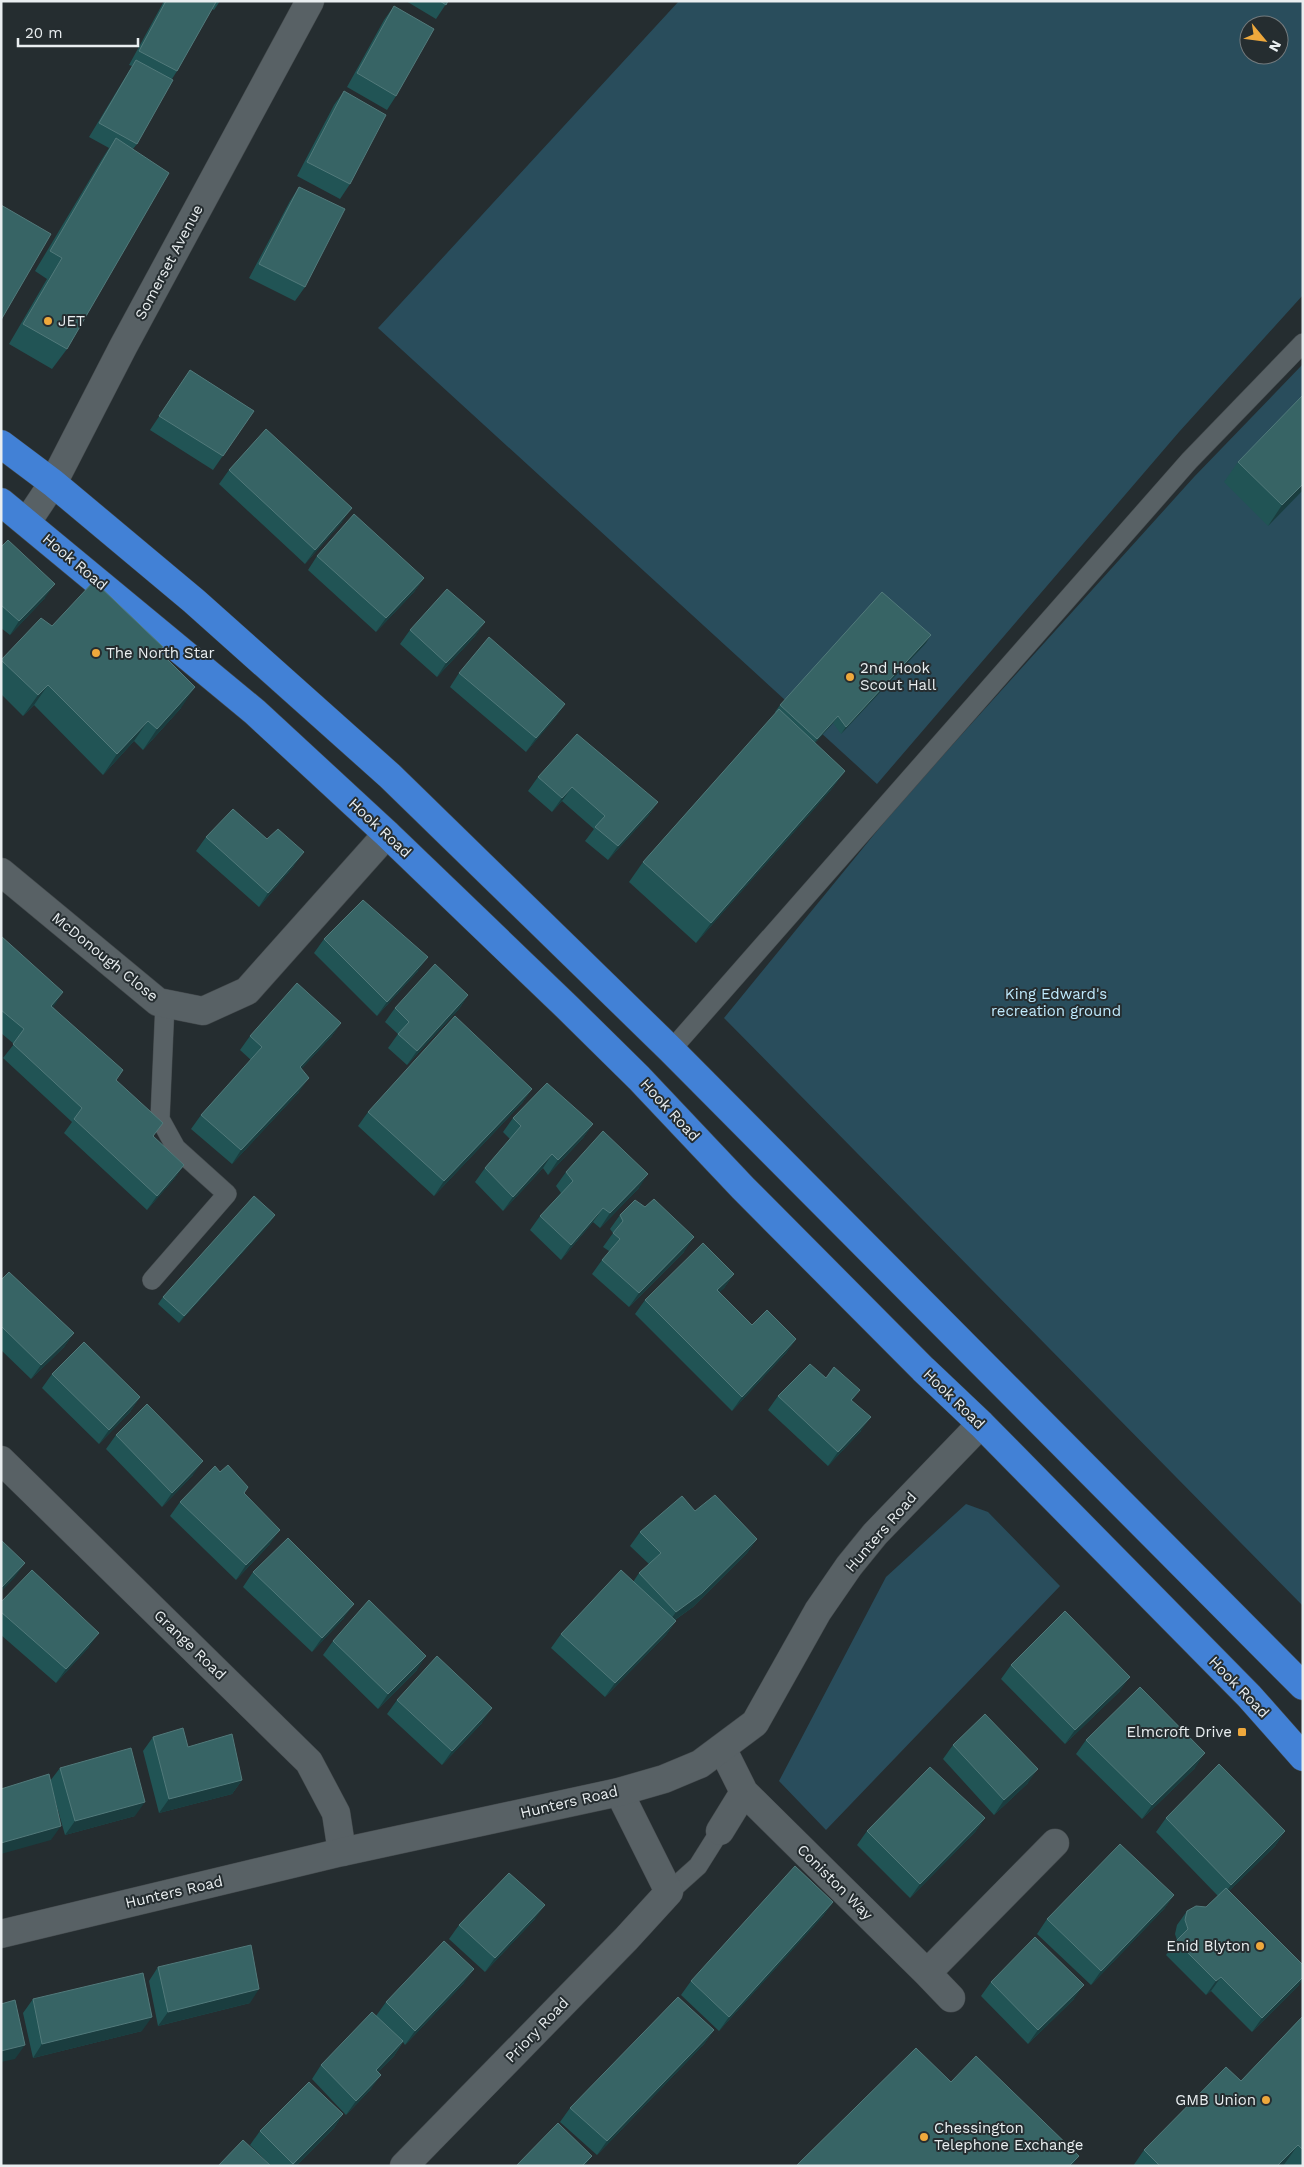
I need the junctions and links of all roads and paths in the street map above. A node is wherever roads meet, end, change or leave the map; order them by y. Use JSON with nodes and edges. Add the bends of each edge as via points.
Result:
{"nodes":[{"id":1,"x":310,"y":1,"type":"edge"},
{"id":2,"x":1303,"y":343,"type":"edge"},
{"id":3,"x":1,"y":444,"type":"edge"},
{"id":4,"x":52,"y":483,"type":"junction"},
{"id":5,"x":1,"y":502,"type":"edge"},
{"id":6,"x":27,"y":522,"type":"junction"},
{"id":7,"x":387,"y":834,"type":"junction"},
{"id":8,"x":1,"y":872,"type":"edge"},
{"id":9,"x":165,"y":1004,"type":"junction"},
{"id":10,"x":671,"y":1050,"type":"junction"},
{"id":11,"x":152,"y":1280,"type":"dead end"},
{"id":12,"x":981,"y":1424,"type":"junction"},
{"id":13,"x":1,"y":1460,"type":"edge"},
{"id":14,"x":1303,"y":1686,"type":"edge"},
{"id":15,"x":722,"y":1748,"type":"junction"},
{"id":16,"x":1303,"y":1756,"type":"edge"},
{"id":17,"x":619,"y":1792,"type":"junction"},
{"id":18,"x":744,"y":1792,"type":"junction"},
{"id":19,"x":720,"y":1831,"type":"joint"},
{"id":20,"x":1055,"y":1843,"type":"dead end"},
{"id":21,"x":342,"y":1852,"type":"junction"},
{"id":22,"x":669,"y":1892,"type":"junction"},
{"id":23,"x":1,"y":1934,"type":"edge"},
{"id":24,"x":927,"y":1973,"type":"junction"},
{"id":25,"x":951,"y":1998,"type":"dead end"},
{"id":26,"x":404,"y":2166,"type":"edge"}],
"edges":[{"from":1,"to":4,"type":"street","name":"Somerset Avenue"},
{"from":2,"to":10,"type":"lane","via":[[1189,461]]},
{"from":3,"to":4,"type":"highway"},
{"from":4,"to":6,"type":"street","name":"Somerset Avenue"},
{"from":4,"to":10,"type":"highway","via":[[194,602],[390,776]]},
{"from":5,"to":6,"type":"highway","name":"Hook Road"},
{"from":6,"to":7,"type":"highway","name":"Hook Road","via":[[255,712]]},
{"from":7,"to":9,"type":"street","name":"McDonough Close","via":[[247,991],[203,1011]]},
{"from":7,"to":12,"type":"highway","name":"Hook Road","via":[[639,1078],[743,1188]]},
{"from":8,"to":9,"type":"street","name":"McDonough Close","via":[[158,1002]]},
{"from":9,"to":11,"type":"lane","via":[[160,1119],[176,1148],[227,1194]]},
{"from":10,"to":14,"type":"highway"},
{"from":12,"to":15,"type":"street","name":"Hunters Road","via":[[875,1534],[818,1611],[756,1723]]},
{"from":12,"to":16,"type":"highway","name":"Hook Road","via":[[1249,1696]]},
{"from":13,"to":21,"type":"street","name":"Grange Road","via":[[309,1762],[336,1812]]},
{"from":15,"to":17,"type":"street","name":"Hunters Road","via":[[700,1764],[664,1780]]},
{"from":15,"to":18,"type":"street"},
{"from":17,"to":21,"type":"street","name":"Hunters Road"},
{"from":17,"to":22,"type":"street"},
{"from":18,"to":19,"type":"street","name":"Priory Road"},
{"from":18,"to":24,"type":"street","name":"Coniston Way"},
{"from":19,"to":22,"type":"lane","name":"Priory Road","via":[[698,1866]]},
{"from":20,"to":24,"type":"street"},
{"from":21,"to":23,"type":"street","name":"Hunters Road"},
{"from":22,"to":26,"type":"street","name":"Priory Road"},
{"from":24,"to":25,"type":"street","name":"Coniston Way"}]}
